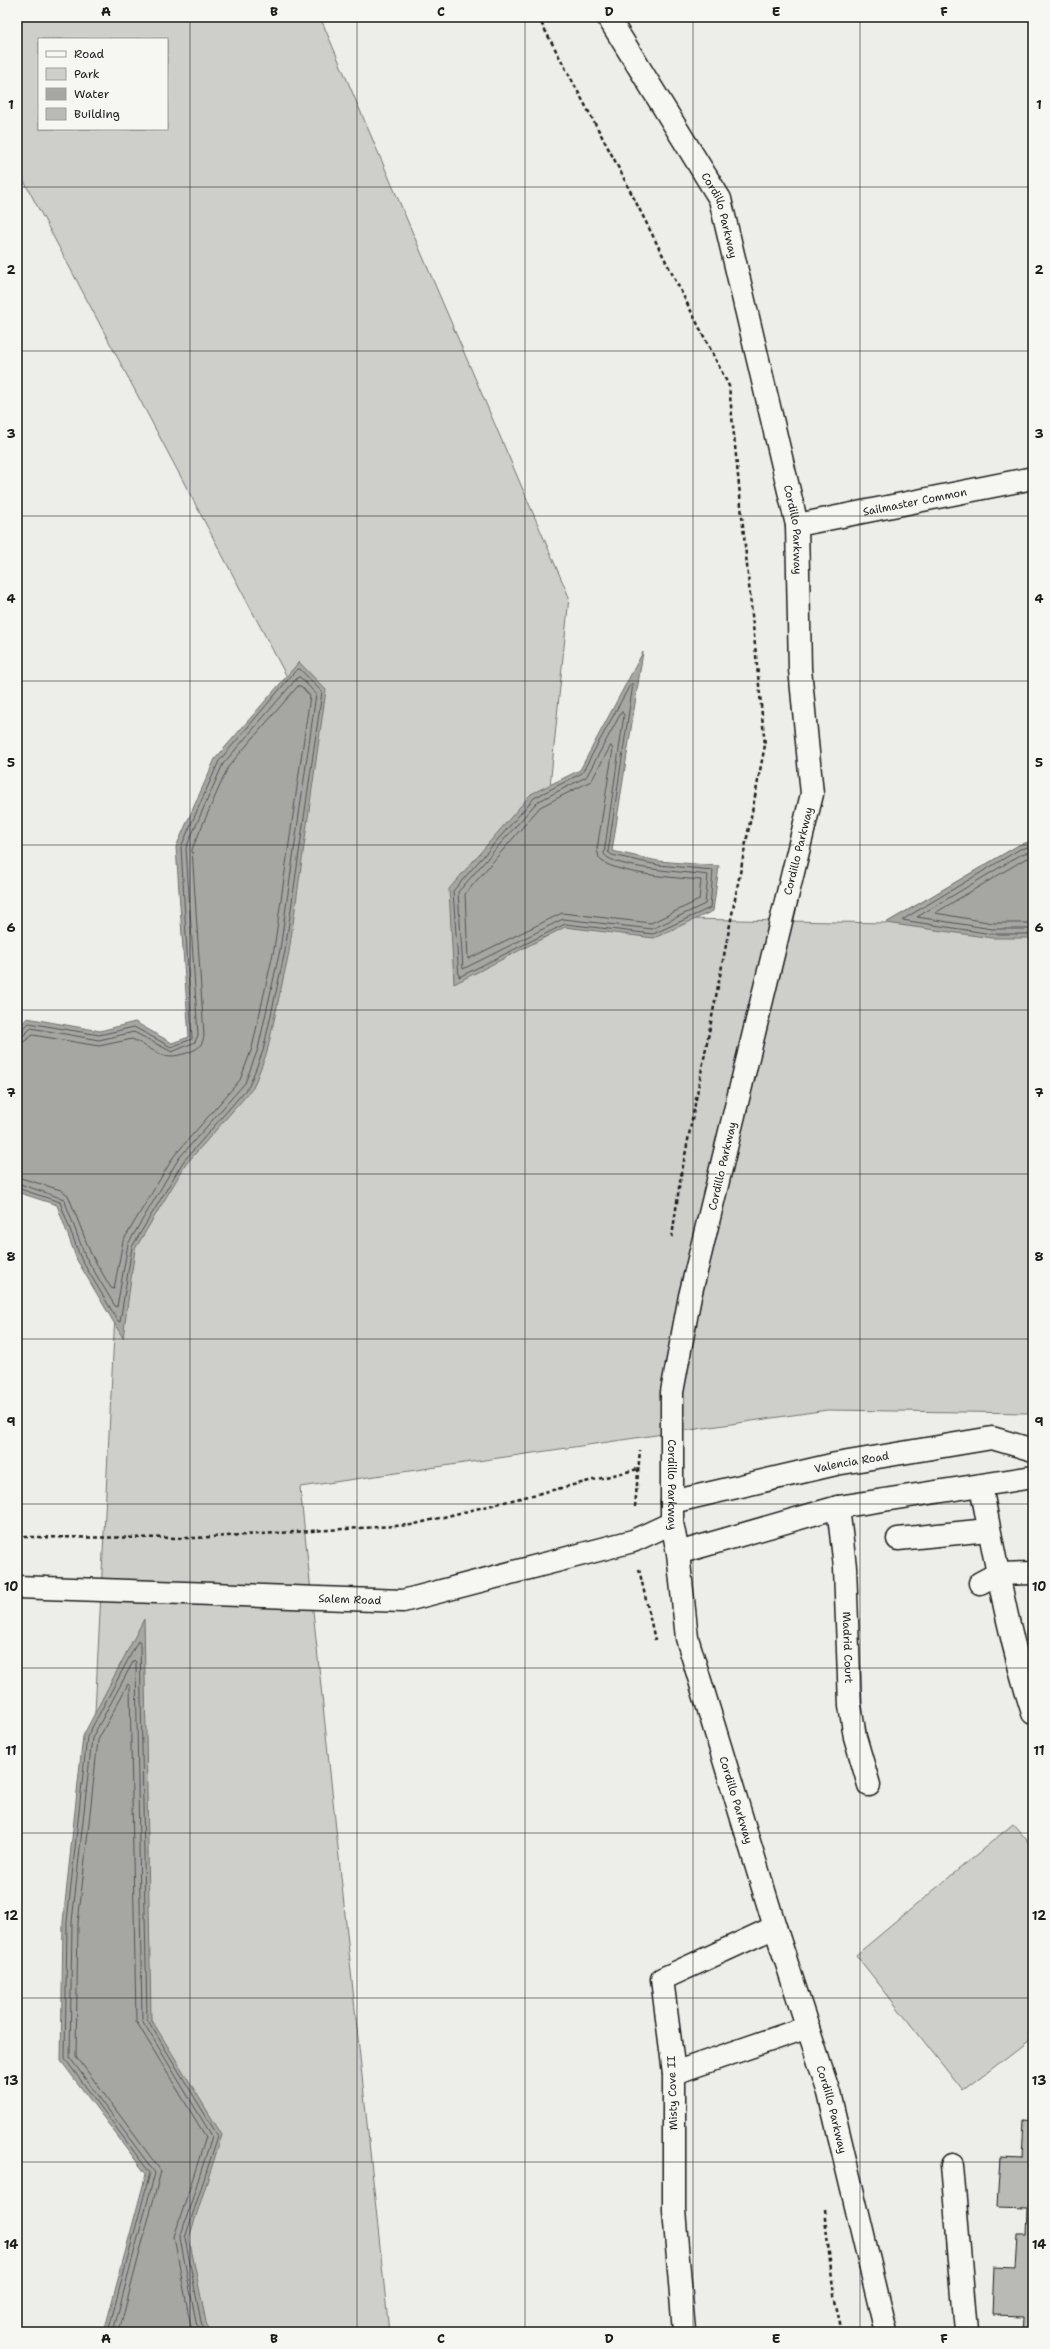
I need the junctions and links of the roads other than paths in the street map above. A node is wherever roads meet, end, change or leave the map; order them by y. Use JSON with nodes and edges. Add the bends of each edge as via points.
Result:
{"nodes":[{"id":1,"x":608,"y":17,"type":"edge"},
{"id":2,"x":1033,"y":478,"type":"edge"},
{"id":3,"x":797,"y":525,"type":"junction"},
{"id":4,"x":1033,"y":1450,"type":"edge"},
{"id":5,"x":1033,"y":1477,"type":"edge"},
{"id":6,"x":982,"y":1486,"type":"junction"},
{"id":7,"x":672,"y":1502,"type":"junction"},
{"id":8,"x":838,"y":1507,"type":"junction"},
{"id":9,"x":672,"y":1523,"type":"junction"},
{"id":10,"x":988,"y":1530,"type":"junction"},
{"id":11,"x":898,"y":1539,"type":"dead end"},
{"id":12,"x":678,"y":1553,"type":"junction"},
{"id":13,"x":1033,"y":1573,"type":"edge"},
{"id":14,"x":988,"y":1579,"type":"junction"},
{"id":15,"x":17,"y":1587,"type":"edge"},
{"id":16,"x":1033,"y":1713,"type":"edge"},
{"id":17,"x":870,"y":1785,"type":"dead end"},
{"id":18,"x":775,"y":1927,"type":"junction"},
{"id":19,"x":808,"y":2027,"type":"junction"},
{"id":20,"x":674,"y":2073,"type":"junction"},
{"id":21,"x":952,"y":2165,"type":"dead end"},
{"id":22,"x":684,"y":2332,"type":"edge"},
{"id":23,"x":886,"y":2332,"type":"edge"},
{"id":24,"x":966,"y":2332,"type":"edge"}],
"edges":[{"from":1,"to":3,"type":"street","name":"Cordillo Parkway","via":[[720,199]]},
{"from":2,"to":3,"type":"street","name":"Sailmaster Common"},
{"from":3,"to":7,"type":"street","name":"Cordillo Parkway","via":[[800,669],[812,794],[690,1296],[672,1392]]},
{"from":4,"to":7,"type":"street","name":"Valencia Road","via":[[992,1438],[836,1464]]},
{"from":5,"to":6,"type":"street"},
{"from":6,"to":8,"type":"street"},
{"from":6,"to":10,"type":"street"},
{"from":7,"to":9,"type":"street","name":"Cordillo Parkway"},
{"from":8,"to":12,"type":"street"},
{"from":8,"to":17,"type":"street","name":"Madrid Court","via":[[845,1567],[850,1706],[855,1737]]},
{"from":9,"to":12,"type":"street","name":"Cordillo Parkway"},
{"from":9,"to":15,"type":"street","name":"Salem Road","via":[[633,1541],[403,1601]]},
{"from":10,"to":11,"type":"street"},
{"from":10,"to":14,"type":"street"},
{"from":12,"to":18,"type":"street","name":"Cordillo Parkway","via":[[687,1638]]},
{"from":13,"to":14,"type":"street"},
{"from":14,"to":16,"type":"street"},
{"from":18,"to":19,"type":"street","name":"Cordillo Parkway"},
{"from":18,"to":20,"type":"street","name":"Misty Cove II","via":[[662,1978]]},
{"from":19,"to":20,"type":"street"},
{"from":19,"to":23,"type":"street","name":"Cordillo Parkway","via":[[829,2093]]},
{"from":20,"to":22,"type":"street","name":"Misty Cove II","via":[[674,2210]]},
{"from":21,"to":24,"type":"street"}]}
